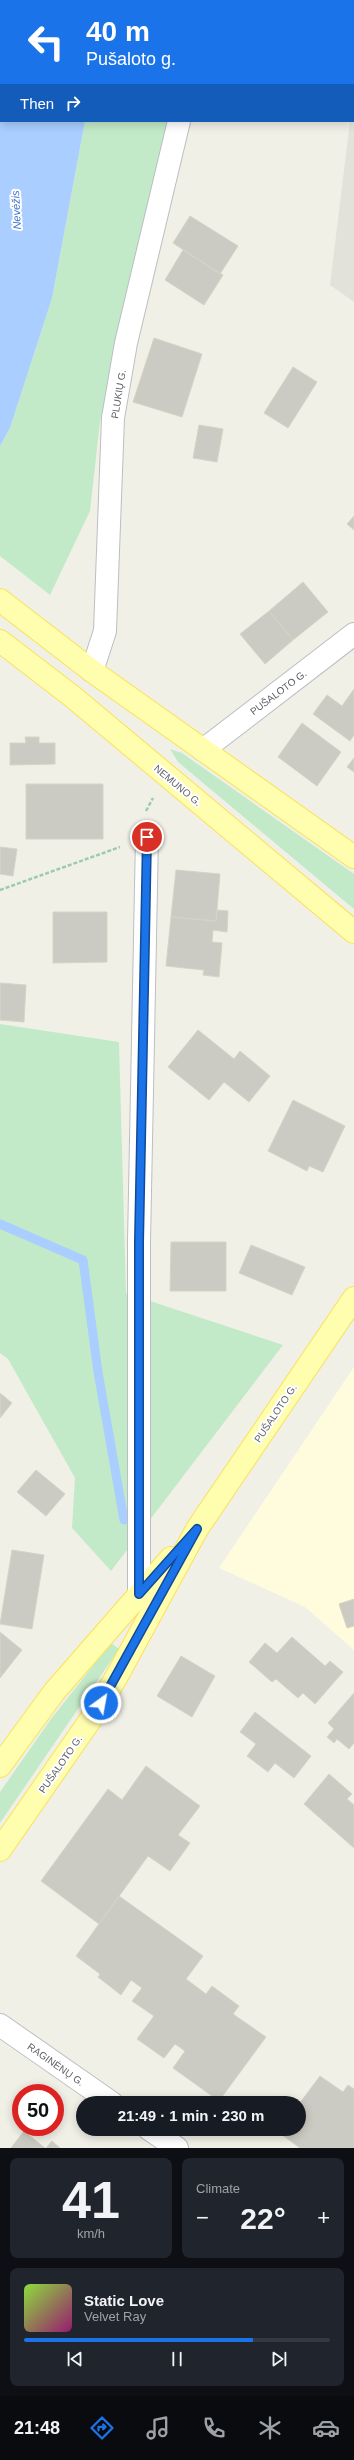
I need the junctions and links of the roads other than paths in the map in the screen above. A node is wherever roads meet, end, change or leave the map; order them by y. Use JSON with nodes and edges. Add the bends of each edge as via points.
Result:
{"nodes":[{"id":1,"x":179,"y":122,"type":"edge"},
{"id":2,"x":0,"y":600,"type":"edge"},
{"id":3,"x":354,"y":634,"type":"edge"},
{"id":4,"x":0,"y":642,"type":"edge"},
{"id":5,"x":92,"y":671,"type":"junction"},
{"id":6,"x":203,"y":750,"type":"junction"},
{"id":7,"x":147,"y":837,"type":"road end"},
{"id":8,"x":354,"y":857,"type":"edge"},
{"id":9,"x":354,"y":932,"type":"edge"},
{"id":10,"x":354,"y":1298,"type":"edge"},
{"id":11,"x":197,"y":1529,"type":"junction"},
{"id":12,"x":139,"y":1594,"type":"junction"},
{"id":13,"x":0,"y":1766,"type":"edge"},
{"id":14,"x":0,"y":1850,"type":"edge"},
{"id":15,"x":0,"y":2025,"type":"edge"},
{"id":16,"x":102,"y":2096,"type":"edge"},
{"id":17,"x":159,"y":2136,"type":"edge"},
{"id":18,"x":177,"y":2148,"type":"edge"}],
"edges":[{"from":1,"to":5,"type":"street","name":"PLUKIŲ G.","via":[[126,343],[113,418],[105,632]]},
{"from":2,"to":5,"type":"main road"},
{"from":3,"to":6,"type":"street","name":"PUŠALOTO G."},
{"from":4,"to":9,"type":"main road","name":"NEMUNO G.","via":[[72,697]]},
{"from":5,"to":6,"type":"main road"},
{"from":6,"to":8,"type":"main road"},
{"from":7,"to":12,"type":"street","via":[[139,1242]]},
{"from":10,"to":11,"type":"main road","name":"PUŠALOTO G."},
{"from":11,"to":12,"type":"main road","name":"PUŠALOTO G."},
{"from":11,"to":14,"type":"main road","name":"PUŠALOTO G.","via":[[93,1716]]},
{"from":12,"to":13,"type":"main road","name":"PUŠALOTO G.","via":[[54,1692]]},
{"from":15,"to":16,"type":"street","name":"RAGINĖNŲ G."},
{"from":17,"to":18,"type":"street"}]}
